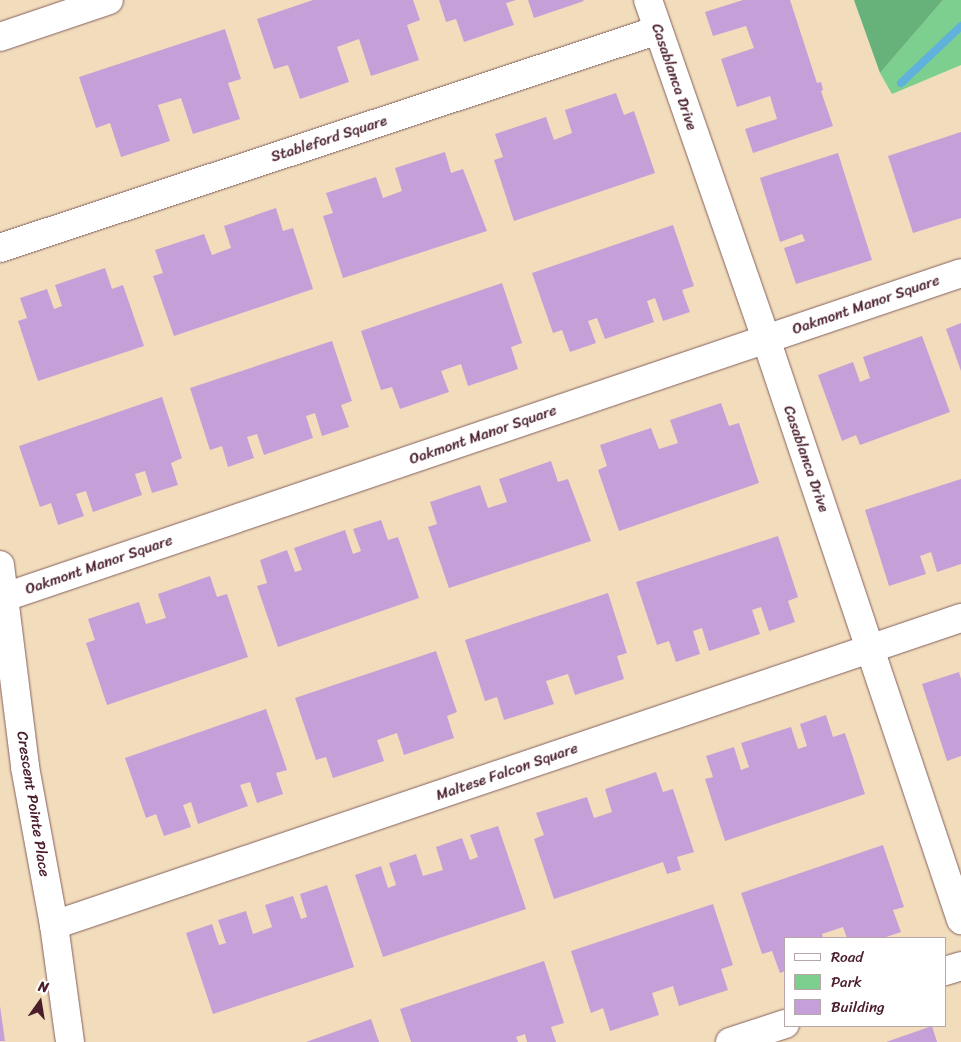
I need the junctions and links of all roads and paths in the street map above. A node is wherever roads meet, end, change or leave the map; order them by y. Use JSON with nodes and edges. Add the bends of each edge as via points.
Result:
{"nodes":[{"id":1,"x":108,"y":0,"type":"edge"},
{"id":2,"x":648,"y":0,"type":"edge"},
{"id":3,"x":658,"y":30,"type":"junction"},
{"id":4,"x":0,"y":37,"type":"edge"},
{"id":5,"x":0,"y":248,"type":"edge"},
{"id":6,"x":961,"y":273,"type":"edge"},
{"id":7,"x":766,"y":339,"type":"junction"},
{"id":8,"x":0,"y":565,"type":"edge"},
{"id":9,"x":4,"y":596,"type":"junction"},
{"id":10,"x":961,"y":618,"type":"edge"},
{"id":11,"x":870,"y":648,"type":"junction"},
{"id":12,"x":961,"y":920,"type":"edge"},
{"id":13,"x":54,"y":925,"type":"junction"},
{"id":14,"x":961,"y":966,"type":"edge"},
{"id":15,"x":946,"y":971,"type":"edge"},
{"id":16,"x":784,"y":1024,"type":"edge"},
{"id":17,"x":70,"y":1042,"type":"edge"},
{"id":18,"x":730,"y":1042,"type":"edge"}],
"edges":[{"from":1,"to":4,"type":"street"},
{"from":2,"to":3,"type":"street","name":"Casablanca Drive"},
{"from":3,"to":5,"type":"street","name":"Stableford Square"},
{"from":3,"to":7,"type":"street","name":"Casablanca Drive"},
{"from":6,"to":7,"type":"street","name":"Oakmont Manor Square"},
{"from":7,"to":9,"type":"street","name":"Oakmont Manor Square"},
{"from":7,"to":11,"type":"street","name":"Casablanca Drive"},
{"from":8,"to":9,"type":"street","name":"Crescent Pointe Place"},
{"from":9,"to":13,"type":"street","name":"Crescent Pointe Place","via":[[26,767]]},
{"from":10,"to":11,"type":"street","name":"Maltese Falcon Square"},
{"from":11,"to":12,"type":"street","name":"Casablanca Drive"},
{"from":11,"to":13,"type":"street","name":"Maltese Falcon Square"},
{"from":13,"to":17,"type":"street","name":"Crescent Pointe Place"},
{"from":14,"to":15,"type":"street"},
{"from":16,"to":18,"type":"street"}]}
